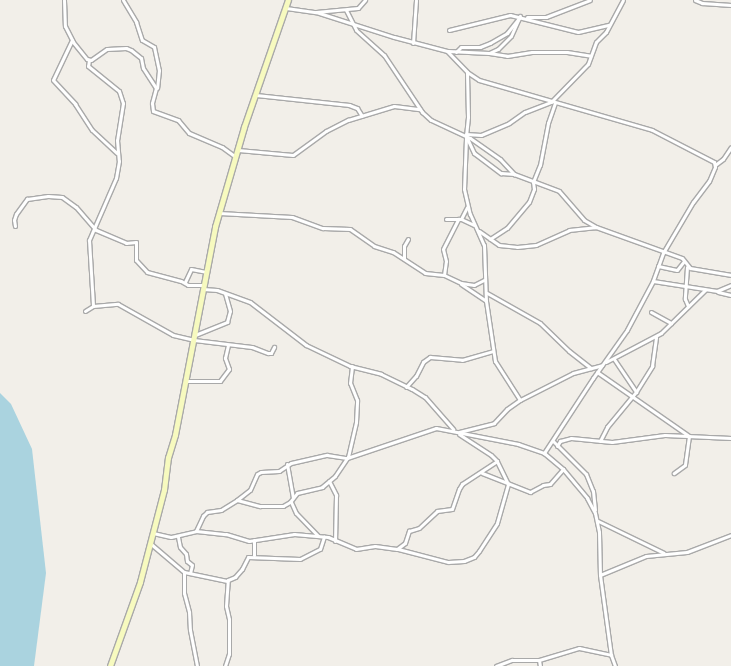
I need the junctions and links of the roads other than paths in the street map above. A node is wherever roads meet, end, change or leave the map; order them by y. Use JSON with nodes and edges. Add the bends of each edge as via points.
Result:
{"nodes":[{"id":1,"x":64,"y":0,"type":"edge"},
{"id":2,"x":123,"y":0,"type":"edge"},
{"id":3,"x":288,"y":0,"type":"edge"},
{"id":4,"x":365,"y":0,"type":"edge"},
{"id":5,"x":416,"y":0,"type":"edge"},
{"id":6,"x":590,"y":0,"type":"edge"},
{"id":7,"x":623,"y":0,"type":"edge"},
{"id":8,"x":696,"y":0,"type":"edge"},
{"id":9,"x":731,"y":5,"type":"edge"},
{"id":10,"x":286,"y":8,"type":"junction"},
{"id":11,"x":346,"y":10,"type":"junction"},
{"id":12,"x":316,"y":12,"type":"junction"},
{"id":13,"x":521,"y":17,"type":"junction"},
{"id":14,"x":354,"y":24,"type":"junction"},
{"id":15,"x":610,"y":25,"type":"junction"},
{"id":16,"x":449,"y":30,"type":"dead end"},
{"id":17,"x":72,"y":39,"type":"junction"},
{"id":18,"x":413,"y":43,"type":"junction"},
{"id":19,"x":447,"y":51,"type":"junction"},
{"id":20,"x":455,"y":52,"type":"junction"},
{"id":21,"x":489,"y":53,"type":"junction"},
{"id":22,"x":591,"y":56,"type":"junction"},
{"id":23,"x":90,"y":60,"type":"junction"},
{"id":24,"x":467,"y":72,"type":"junction"},
{"id":25,"x":156,"y":88,"type":"junction"},
{"id":26,"x":256,"y":95,"type":"junction"},
{"id":27,"x":553,"y":102,"type":"junction"},
{"id":28,"x":420,"y":109,"type":"junction"},
{"id":29,"x":362,"y":116,"type":"junction"},
{"id":30,"x":466,"y":136,"type":"junction"},
{"id":31,"x":731,"y":147,"type":"edge"},
{"id":32,"x":238,"y":150,"type":"junction"},
{"id":33,"x":118,"y":154,"type":"junction"},
{"id":34,"x":236,"y":157,"type":"junction"},
{"id":35,"x":715,"y":165,"type":"junction"},
{"id":36,"x":514,"y":174,"type":"junction"},
{"id":37,"x":533,"y":182,"type":"junction"},
{"id":38,"x":468,"y":206,"type":"junction"},
{"id":39,"x":219,"y":213,"type":"junction"},
{"id":40,"x":446,"y":219,"type":"dead end"},
{"id":41,"x":459,"y":219,"type":"junction"},
{"id":42,"x":15,"y":226,"type":"dead end"},
{"id":43,"x":474,"y":226,"type":"junction"},
{"id":44,"x":596,"y":227,"type":"junction"},
{"id":45,"x":93,"y":228,"type":"junction"},
{"id":46,"x":477,"y":229,"type":"junction"},
{"id":47,"x":489,"y":239,"type":"junction"},
{"id":48,"x":408,"y":240,"type":"dead end"},
{"id":49,"x":404,"y":251,"type":"junction"},
{"id":50,"x":393,"y":252,"type":"junction"},
{"id":51,"x":663,"y":253,"type":"junction"},
{"id":52,"x":404,"y":258,"type":"junction"},
{"id":53,"x":684,"y":261,"type":"junction"},
{"id":54,"x":658,"y":266,"type":"junction"},
{"id":55,"x":687,"y":267,"type":"junction"},
{"id":56,"x":206,"y":272,"type":"junction"},
{"id":57,"x":444,"y":275,"type":"junction"},
{"id":58,"x":731,"y":275,"type":"edge"},
{"id":59,"x":484,"y":280,"type":"junction"},
{"id":60,"x":653,"y":281,"type":"junction"},
{"id":61,"x":185,"y":282,"type":"junction"},
{"id":62,"x":461,"y":283,"type":"junction"},
{"id":63,"x":684,"y":285,"type":"junction"},
{"id":64,"x":731,"y":286,"type":"edge"},
{"id":65,"x":204,"y":287,"type":"junction"},
{"id":66,"x":705,"y":290,"type":"junction"},
{"id":67,"x":717,"y":292,"type":"junction"},
{"id":68,"x":486,"y":293,"type":"junction"},
{"id":69,"x":224,"y":294,"type":"junction"},
{"id":70,"x":731,"y":295,"type":"edge"},
{"id":71,"x":486,"y":302,"type":"junction"},
{"id":72,"x":93,"y":306,"type":"junction"},
{"id":73,"x":688,"y":306,"type":"junction"},
{"id":74,"x":86,"y":311,"type":"dead end"},
{"id":75,"x":651,"y":312,"type":"dead end"},
{"id":76,"x":671,"y":323,"type":"junction"},
{"id":77,"x":656,"y":336,"type":"junction"},
{"id":78,"x":194,"y":338,"type":"junction"},
{"id":79,"x":228,"y":345,"type":"junction"},
{"id":80,"x":274,"y":347,"type":"dead end"},
{"id":81,"x":493,"y":352,"type":"junction"},
{"id":82,"x":614,"y":359,"type":"junction"},
{"id":83,"x":606,"y":362,"type":"junction"},
{"id":84,"x":603,"y":365,"type":"junction"},
{"id":85,"x":352,"y":366,"type":"junction"},
{"id":86,"x":592,"y":368,"type":"junction"},
{"id":87,"x":597,"y":372,"type":"junction"},
{"id":88,"x":186,"y":381,"type":"junction"},
{"id":89,"x":406,"y":387,"type":"junction"},
{"id":90,"x":636,"y":392,"type":"junction"},
{"id":91,"x":631,"y":397,"type":"junction"},
{"id":92,"x":520,"y":400,"type":"junction"},
{"id":93,"x":457,"y":432,"type":"junction"},
{"id":94,"x":689,"y":436,"type":"junction"},
{"id":95,"x":731,"y":438,"type":"edge"},
{"id":96,"x":553,"y":441,"type":"junction"},
{"id":97,"x":600,"y":441,"type":"junction"},
{"id":98,"x":557,"y":446,"type":"junction"},
{"id":99,"x":544,"y":452,"type":"junction"},
{"id":100,"x":347,"y":458,"type":"junction"},
{"id":101,"x":498,"y":461,"type":"junction"},
{"id":102,"x":287,"y":464,"type":"junction"},
{"id":103,"x":563,"y":469,"type":"junction"},
{"id":104,"x":482,"y":473,"type":"junction"},
{"id":105,"x":674,"y":473,"type":"dead end"},
{"id":106,"x":329,"y":481,"type":"junction"},
{"id":107,"x":508,"y":484,"type":"junction"},
{"id":108,"x":292,"y":499,"type":"junction"},
{"id":109,"x":237,"y":500,"type":"junction"},
{"id":110,"x":595,"y":513,"type":"junction"},
{"id":111,"x":597,"y":521,"type":"junction"},
{"id":112,"x":196,"y":532,"type":"junction"},
{"id":113,"x":152,"y":533,"type":"junction"},
{"id":114,"x":731,"y":535,"type":"edge"},
{"id":115,"x":318,"y":536,"type":"junction"},
{"id":116,"x":324,"y":536,"type":"junction"},
{"id":117,"x":178,"y":537,"type":"junction"},
{"id":118,"x":254,"y":540,"type":"junction"},
{"id":119,"x":335,"y":541,"type":"junction"},
{"id":120,"x":151,"y":544,"type":"junction"},
{"id":121,"x":397,"y":549,"type":"junction"},
{"id":122,"x":665,"y":553,"type":"junction"},
{"id":123,"x":254,"y":556,"type":"junction"},
{"id":124,"x":184,"y":572,"type":"junction"},
{"id":125,"x":190,"y":573,"type":"junction"},
{"id":126,"x":600,"y":575,"type":"junction"},
{"id":127,"x":228,"y":581,"type":"junction"},
{"id":128,"x":611,"y":655,"type":"junction"},
{"id":129,"x":539,"y":660,"type":"junction"},
{"id":130,"x":110,"y":666,"type":"edge"},
{"id":131,"x":197,"y":666,"type":"edge"},
{"id":132,"x":225,"y":666,"type":"edge"},
{"id":133,"x":496,"y":666,"type":"edge"},
{"id":134,"x":540,"y":666,"type":"edge"},
{"id":135,"x":615,"y":666,"type":"edge"}],
"edges":[{"from":1,"to":17,"type":"street","via":[[65,24]]},
{"from":2,"to":25,"type":"street","via":[[142,40],[154,47],[158,70]]},
{"from":3,"to":10,"type":"street"},
{"from":4,"to":11,"type":"street","via":[[358,8]]},
{"from":5,"to":18,"type":"street"},
{"from":6,"to":13,"type":"street","via":[[546,17]]},
{"from":7,"to":15,"type":"street"},
{"from":8,"to":9,"type":"street"},
{"from":10,"to":12,"type":"street"},
{"from":10,"to":26,"type":"street"},
{"from":11,"to":12,"type":"street"},
{"from":11,"to":14,"type":"street"},
{"from":12,"to":14,"type":"street"},
{"from":13,"to":15,"type":"street","via":[[578,32]]},
{"from":13,"to":16,"type":"street","via":[[510,15]]},
{"from":13,"to":20,"type":"street","via":[[507,33],[490,44],[461,47]]},
{"from":13,"to":21,"type":"street","via":[[512,36]]},
{"from":14,"to":18,"type":"street"},
{"from":14,"to":28,"type":"street","via":[[356,30],[384,55]]},
{"from":15,"to":22,"type":"street","via":[[597,40]]},
{"from":17,"to":23,"type":"street"},
{"from":17,"to":33,"type":"street","via":[[53,80],[75,104],[92,130]]},
{"from":18,"to":19,"type":"street"},
{"from":19,"to":20,"type":"street"},
{"from":19,"to":24,"type":"street"},
{"from":20,"to":21,"type":"street"},
{"from":21,"to":22,"type":"street","via":[[507,56],[566,52]]},
{"from":22,"to":27,"type":"street","via":[[585,68]]},
{"from":23,"to":25,"type":"street","via":[[107,49],[128,49],[141,59]]},
{"from":23,"to":33,"type":"street","via":[[88,66],[119,91],[123,102]]},
{"from":24,"to":27,"type":"street","via":[[479,80]]},
{"from":24,"to":30,"type":"street"},
{"from":25,"to":34,"type":"street","via":[[151,106],[155,112],[178,120],[189,133]]},
{"from":26,"to":29,"type":"street","via":[[349,105],[357,108]]},
{"from":26,"to":32,"type":"street"},
{"from":27,"to":30,"type":"street","via":[[525,112],[481,135]]},
{"from":27,"to":35,"type":"street","via":[[652,130],[714,161]]},
{"from":27,"to":37,"type":"street","via":[[540,165]]},
{"from":28,"to":29,"type":"street","via":[[399,106]]},
{"from":28,"to":30,"type":"street","via":[[431,120]]},
{"from":29,"to":32,"type":"street","via":[[326,131],[293,155]]},
{"from":30,"to":36,"type":"street","via":[[500,159]]},
{"from":30,"to":36,"type":"street","via":[[474,153],[501,173]]},
{"from":30,"to":38,"type":"street","via":[[464,189]]},
{"from":31,"to":35,"type":"street"},
{"from":32,"to":34,"type":"street"},
{"from":33,"to":45,"type":"street","via":[[116,178]]},
{"from":34,"to":39,"type":"street"},
{"from":35,"to":51,"type":"street","via":[[709,181]]},
{"from":36,"to":37,"type":"street"},
{"from":37,"to":44,"type":"street","via":[[564,194],[584,220]]},
{"from":37,"to":47,"type":"street","via":[[534,190],[517,219],[501,234]]},
{"from":38,"to":41,"type":"street"},
{"from":38,"to":43,"type":"street"},
{"from":39,"to":50,"type":"street","via":[[292,217],[322,228],[350,229],[374,246]]},
{"from":39,"to":56,"type":"street"},
{"from":40,"to":41,"type":"street"},
{"from":41,"to":43,"type":"street"},
{"from":41,"to":57,"type":"street","via":[[443,249],[446,261]]},
{"from":42,"to":45,"type":"street","via":[[14,220],[22,202],[54,196],[62,197],[72,205]]},
{"from":43,"to":46,"type":"street"},
{"from":44,"to":47,"type":"street","via":[[568,230],[530,246],[504,246]]},
{"from":44,"to":51,"type":"street"},
{"from":45,"to":61,"type":"street","via":[[126,243],[136,242],[136,260],[147,272]]},
{"from":45,"to":72,"type":"street","via":[[89,248]]},
{"from":46,"to":47,"type":"street"},
{"from":46,"to":59,"type":"street","via":[[484,245]]},
{"from":48,"to":49,"type":"street"},
{"from":49,"to":50,"type":"street"},
{"from":49,"to":52,"type":"street"},
{"from":50,"to":52,"type":"street"},
{"from":51,"to":53,"type":"street"},
{"from":51,"to":54,"type":"street"},
{"from":52,"to":57,"type":"street","via":[[420,271]]},
{"from":53,"to":54,"type":"street","via":[[677,270]]},
{"from":53,"to":55,"type":"street"},
{"from":54,"to":60,"type":"street"},
{"from":55,"to":58,"type":"street"},
{"from":55,"to":63,"type":"street"},
{"from":56,"to":61,"type":"street","via":[[192,269]]},
{"from":56,"to":65,"type":"street"},
{"from":57,"to":62,"type":"street"},
{"from":59,"to":62,"type":"street","via":[[474,285]]},
{"from":59,"to":68,"type":"street"},
{"from":60,"to":63,"type":"street"},
{"from":60,"to":83,"type":"street","via":[[628,330]]},
{"from":61,"to":65,"type":"street"},
{"from":62,"to":71,"type":"street"},
{"from":63,"to":66,"type":"street"},
{"from":63,"to":73,"type":"street"},
{"from":64,"to":67,"type":"street"},
{"from":65,"to":69,"type":"street"},
{"from":65,"to":78,"type":"street"},
{"from":66,"to":67,"type":"street"},
{"from":66,"to":73,"type":"street"},
{"from":67,"to":70,"type":"street"},
{"from":68,"to":71,"type":"street"},
{"from":68,"to":86,"type":"street","via":[[540,323]]},
{"from":69,"to":78,"type":"street","via":[[230,311],[227,322]]},
{"from":69,"to":85,"type":"street","via":[[250,302],[306,345]]},
{"from":71,"to":81,"type":"street"},
{"from":72,"to":74,"type":"street"},
{"from":72,"to":78,"type":"street","via":[[125,306],[158,328]]},
{"from":73,"to":76,"type":"street"},
{"from":75,"to":76,"type":"street"},
{"from":76,"to":77,"type":"street"},
{"from":77,"to":82,"type":"street"},
{"from":77,"to":90,"type":"street","via":[[652,366]]},
{"from":78,"to":79,"type":"street"},
{"from":78,"to":88,"type":"street"},
{"from":79,"to":80,"type":"street","via":[[252,347],[270,354]]},
{"from":79,"to":88,"type":"street","via":[[225,358],[229,368],[220,381]]},
{"from":81,"to":89,"type":"street","via":[[462,360],[430,357]]},
{"from":81,"to":92,"type":"street","via":[[501,374]]},
{"from":82,"to":83,"type":"street"},
{"from":82,"to":90,"type":"street"},
{"from":83,"to":84,"type":"street"},
{"from":84,"to":86,"type":"street"},
{"from":84,"to":87,"type":"street"},
{"from":85,"to":89,"type":"street","via":[[381,374]]},
{"from":85,"to":100,"type":"street","via":[[350,384],[357,406]]},
{"from":86,"to":92,"type":"street"},
{"from":87,"to":91,"type":"street"},
{"from":87,"to":96,"type":"street"},
{"from":88,"to":113,"type":"street"},
{"from":89,"to":93,"type":"street","via":[[424,397]]},
{"from":90,"to":91,"type":"street"},
{"from":91,"to":94,"type":"street"},
{"from":91,"to":97,"type":"street"},
{"from":92,"to":93,"type":"street","via":[[494,423]]},
{"from":93,"to":99,"type":"street"},
{"from":93,"to":100,"type":"street","via":[[436,428]]},
{"from":93,"to":101,"type":"street"},
{"from":94,"to":95,"type":"street"},
{"from":94,"to":97,"type":"street"},
{"from":94,"to":105,"type":"street","via":[[685,465]]},
{"from":96,"to":98,"type":"street"},
{"from":96,"to":99,"type":"street"},
{"from":97,"to":98,"type":"street","via":[[571,438],[560,441]]},
{"from":98,"to":110,"type":"street","via":[[588,476],[594,491]]},
{"from":99,"to":103,"type":"street"},
{"from":100,"to":102,"type":"street","via":[[326,455]]},
{"from":100,"to":106,"type":"street"},
{"from":101,"to":104,"type":"street"},
{"from":101,"to":107,"type":"street"},
{"from":102,"to":108,"type":"street"},
{"from":102,"to":109,"type":"street","via":[[281,470],[259,473],[250,490]]},
{"from":103,"to":107,"type":"street","via":[[550,484],[530,492]]},
{"from":103,"to":110,"type":"street"},
{"from":104,"to":107,"type":"street"},
{"from":104,"to":121,"type":"street","via":[[462,484],[452,508],[433,514],[419,528],[409,531],[405,543]]},
{"from":106,"to":108,"type":"street","via":[[322,487],[301,491]]},
{"from":106,"to":119,"type":"street","via":[[336,495]]},
{"from":107,"to":121,"type":"street","via":[[497,523],[484,546],[470,560],[448,562]]},
{"from":108,"to":109,"type":"street","via":[[280,506],[260,506]]},
{"from":108,"to":115,"type":"street","via":[[296,513]]},
{"from":109,"to":112,"type":"street","via":[[222,510],[206,512]]},
{"from":110,"to":111,"type":"street"},
{"from":111,"to":122,"type":"street"},
{"from":111,"to":126,"type":"street"},
{"from":112,"to":117,"type":"street"},
{"from":112,"to":118,"type":"street"},
{"from":113,"to":117,"type":"street"},
{"from":113,"to":120,"type":"street"},
{"from":114,"to":122,"type":"street","via":[[687,552]]},
{"from":115,"to":116,"type":"street"},
{"from":115,"to":118,"type":"street","via":[[288,534]]},
{"from":116,"to":119,"type":"street"},
{"from":116,"to":123,"type":"street","via":[[320,549],[300,559]]},
{"from":117,"to":125,"type":"street","via":[[187,561],[192,565]]},
{"from":118,"to":123,"type":"street"},
{"from":119,"to":121,"type":"street","via":[[356,549],[375,546]]},
{"from":120,"to":124,"type":"street"},
{"from":120,"to":130,"type":"street"},
{"from":122,"to":126,"type":"street","via":[[646,556]]},
{"from":123,"to":127,"type":"street","via":[[247,558],[242,569]]},
{"from":124,"to":125,"type":"street"},
{"from":124,"to":131,"type":"street","via":[[184,593]]},
{"from":125,"to":127,"type":"street"},
{"from":126,"to":128,"type":"street"},
{"from":127,"to":132,"type":"street","via":[[229,654]]},
{"from":128,"to":129,"type":"street","via":[[579,648]]},
{"from":128,"to":135,"type":"street"},
{"from":129,"to":133,"type":"street","via":[[512,660]]},
{"from":129,"to":134,"type":"street"}]}
